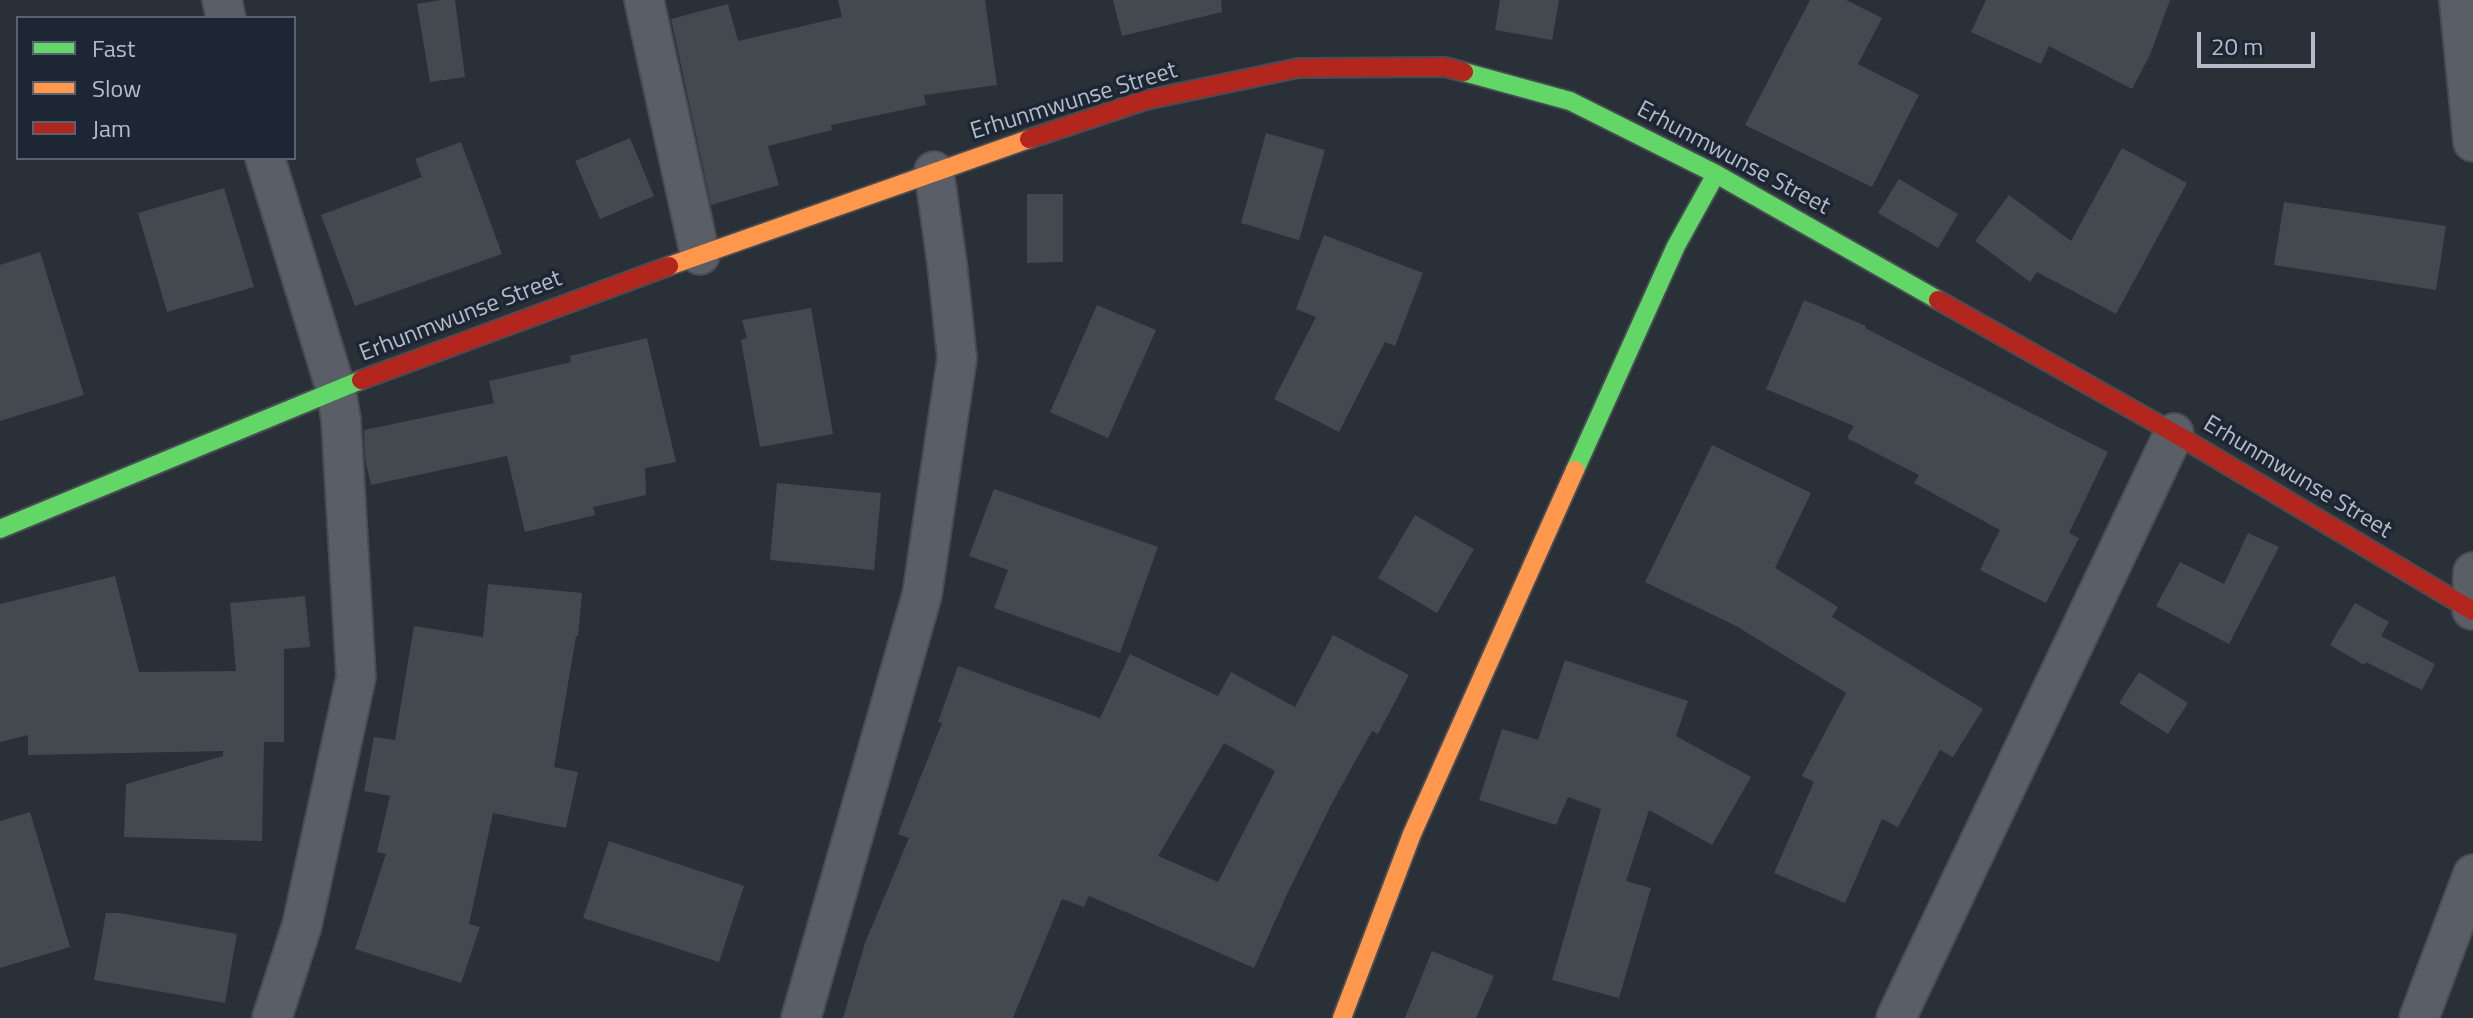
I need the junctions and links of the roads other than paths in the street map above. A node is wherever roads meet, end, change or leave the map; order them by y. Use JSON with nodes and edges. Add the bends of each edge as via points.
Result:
{"nodes":[{"id":1,"x":644,"y":0,"type":"edge"},
{"id":2,"x":2459,"y":0,"type":"edge"},
{"id":3,"x":2473,"y":142,"type":"edge"},
{"id":4,"x":266,"y":160,"type":"edge"},
{"id":5,"x":934,"y":171,"type":"junction"},
{"id":6,"x":1716,"y":174,"type":"junction"},
{"id":7,"x":700,"y":255,"type":"junction"},
{"id":8,"x":336,"y":390,"type":"junction"},
{"id":9,"x":2174,"y":433,"type":"junction"},
{"id":10,"x":0,"y":529,"type":"edge"},
{"id":11,"x":2473,"y":572,"type":"edge"},
{"id":12,"x":2472,"y":611,"type":"edge"},
{"id":13,"x":2473,"y":874,"type":"edge"},
{"id":14,"x":272,"y":1018,"type":"edge"},
{"id":15,"x":801,"y":1018,"type":"edge"},
{"id":16,"x":1342,"y":1018,"type":"edge"},
{"id":17,"x":1896,"y":1018,"type":"edge"},
{"id":18,"x":2419,"y":1018,"type":"edge"}],
"edges":[{"from":1,"to":7,"type":"street"},
{"from":2,"to":3,"type":"street"},
{"from":4,"to":8,"type":"street"},
{"from":5,"to":6,"type":"street","name":"Erhunmwunse Street","via":[[1146,100],[1298,68],[1445,67],[1570,101]]},
{"from":5,"to":7,"type":"street","name":"Erhunmwunse Street"},
{"from":5,"to":15,"type":"street","via":[[957,358],[922,595]]},
{"from":6,"to":9,"type":"street","name":"Erhunmwunse Street"},
{"from":6,"to":16,"type":"street","via":[[1676,246],[1412,834]]},
{"from":7,"to":8,"type":"street","name":"Erhunmwunse Street"},
{"from":8,"to":10,"type":"street","name":"Erhunmwunse Street"},
{"from":8,"to":14,"type":"street","via":[[356,677],[302,925]]},
{"from":9,"to":12,"type":"street","name":"Erhunmwunse Street"},
{"from":9,"to":17,"type":"street"},
{"from":11,"to":12,"type":"street"},
{"from":13,"to":18,"type":"street"}]}
